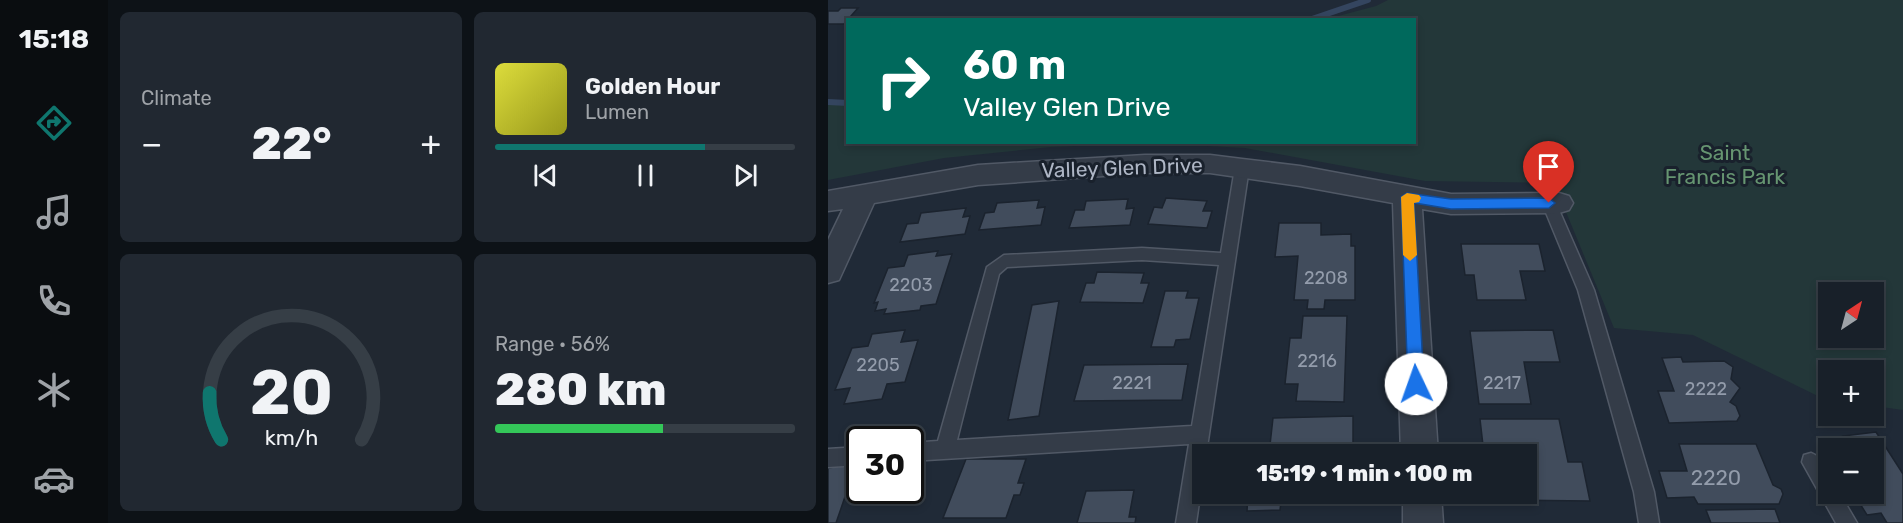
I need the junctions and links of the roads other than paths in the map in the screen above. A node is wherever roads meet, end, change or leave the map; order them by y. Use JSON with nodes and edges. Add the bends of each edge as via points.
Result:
{"nodes":[{"id":1,"x":1242,"y":168,"type":"junction"},
{"id":2,"x":864,"y":194,"type":"junction"},
{"id":3,"x":1407,"y":197,"type":"junction"},
{"id":4,"x":828,"y":201,"type":"edge"},
{"id":5,"x":1554,"y":203,"type":"joint"},
{"id":6,"x":1227,"y":259,"type":"junction"},
{"id":7,"x":828,"y":271,"type":"edge"},
{"id":8,"x":1200,"y":434,"type":"junction"},
{"id":9,"x":1419,"y":444,"type":"edge"},
{"id":10,"x":945,"y":450,"type":"junction"},
{"id":11,"x":924,"y":451,"type":"edge"},
{"id":12,"x":846,"y":457,"type":"edge"},
{"id":13,"x":828,"y":458,"type":"edge"},
{"id":14,"x":1811,"y":462,"type":"dead end"},
{"id":15,"x":1818,"y":474,"type":"edge"},
{"id":16,"x":1422,"y":504,"type":"edge"},
{"id":17,"x":1836,"y":504,"type":"edge"},
{"id":18,"x":1186,"y":523,"type":"edge"},
{"id":19,"x":1423,"y":523,"type":"edge"},
{"id":20,"x":1650,"y":523,"type":"edge"},
{"id":21,"x":1847,"y":523,"type":"edge"}],
"edges":[{"from":1,"to":2,"type":"street","name":"Valley Glen Drive","via":[[1145,164],[978,175]]},
{"from":1,"to":3,"type":"street","name":"Valley Glen Drive"},
{"from":1,"to":6,"type":"lane"},
{"from":2,"to":4,"type":"street","name":"Valley Glen Drive"},
{"from":2,"to":7,"type":"street"},
{"from":3,"to":5,"type":"street","name":"Valley Glen Drive","via":[[1451,204]]},
{"from":3,"to":9,"type":"street"},
{"from":5,"to":20,"type":"lane","via":[[1586,290]]},
{"from":6,"to":8,"type":"lane"},
{"from":6,"to":10,"type":"lane","via":[[1142,254],[1004,261],[992,270]]},
{"from":8,"to":10,"type":"lane"},
{"from":8,"to":18,"type":"lane"},
{"from":10,"to":11,"type":"lane"},
{"from":12,"to":13,"type":"lane"},
{"from":14,"to":15,"type":"lane"},
{"from":16,"to":19,"type":"street"},
{"from":17,"to":21,"type":"lane"}]}
